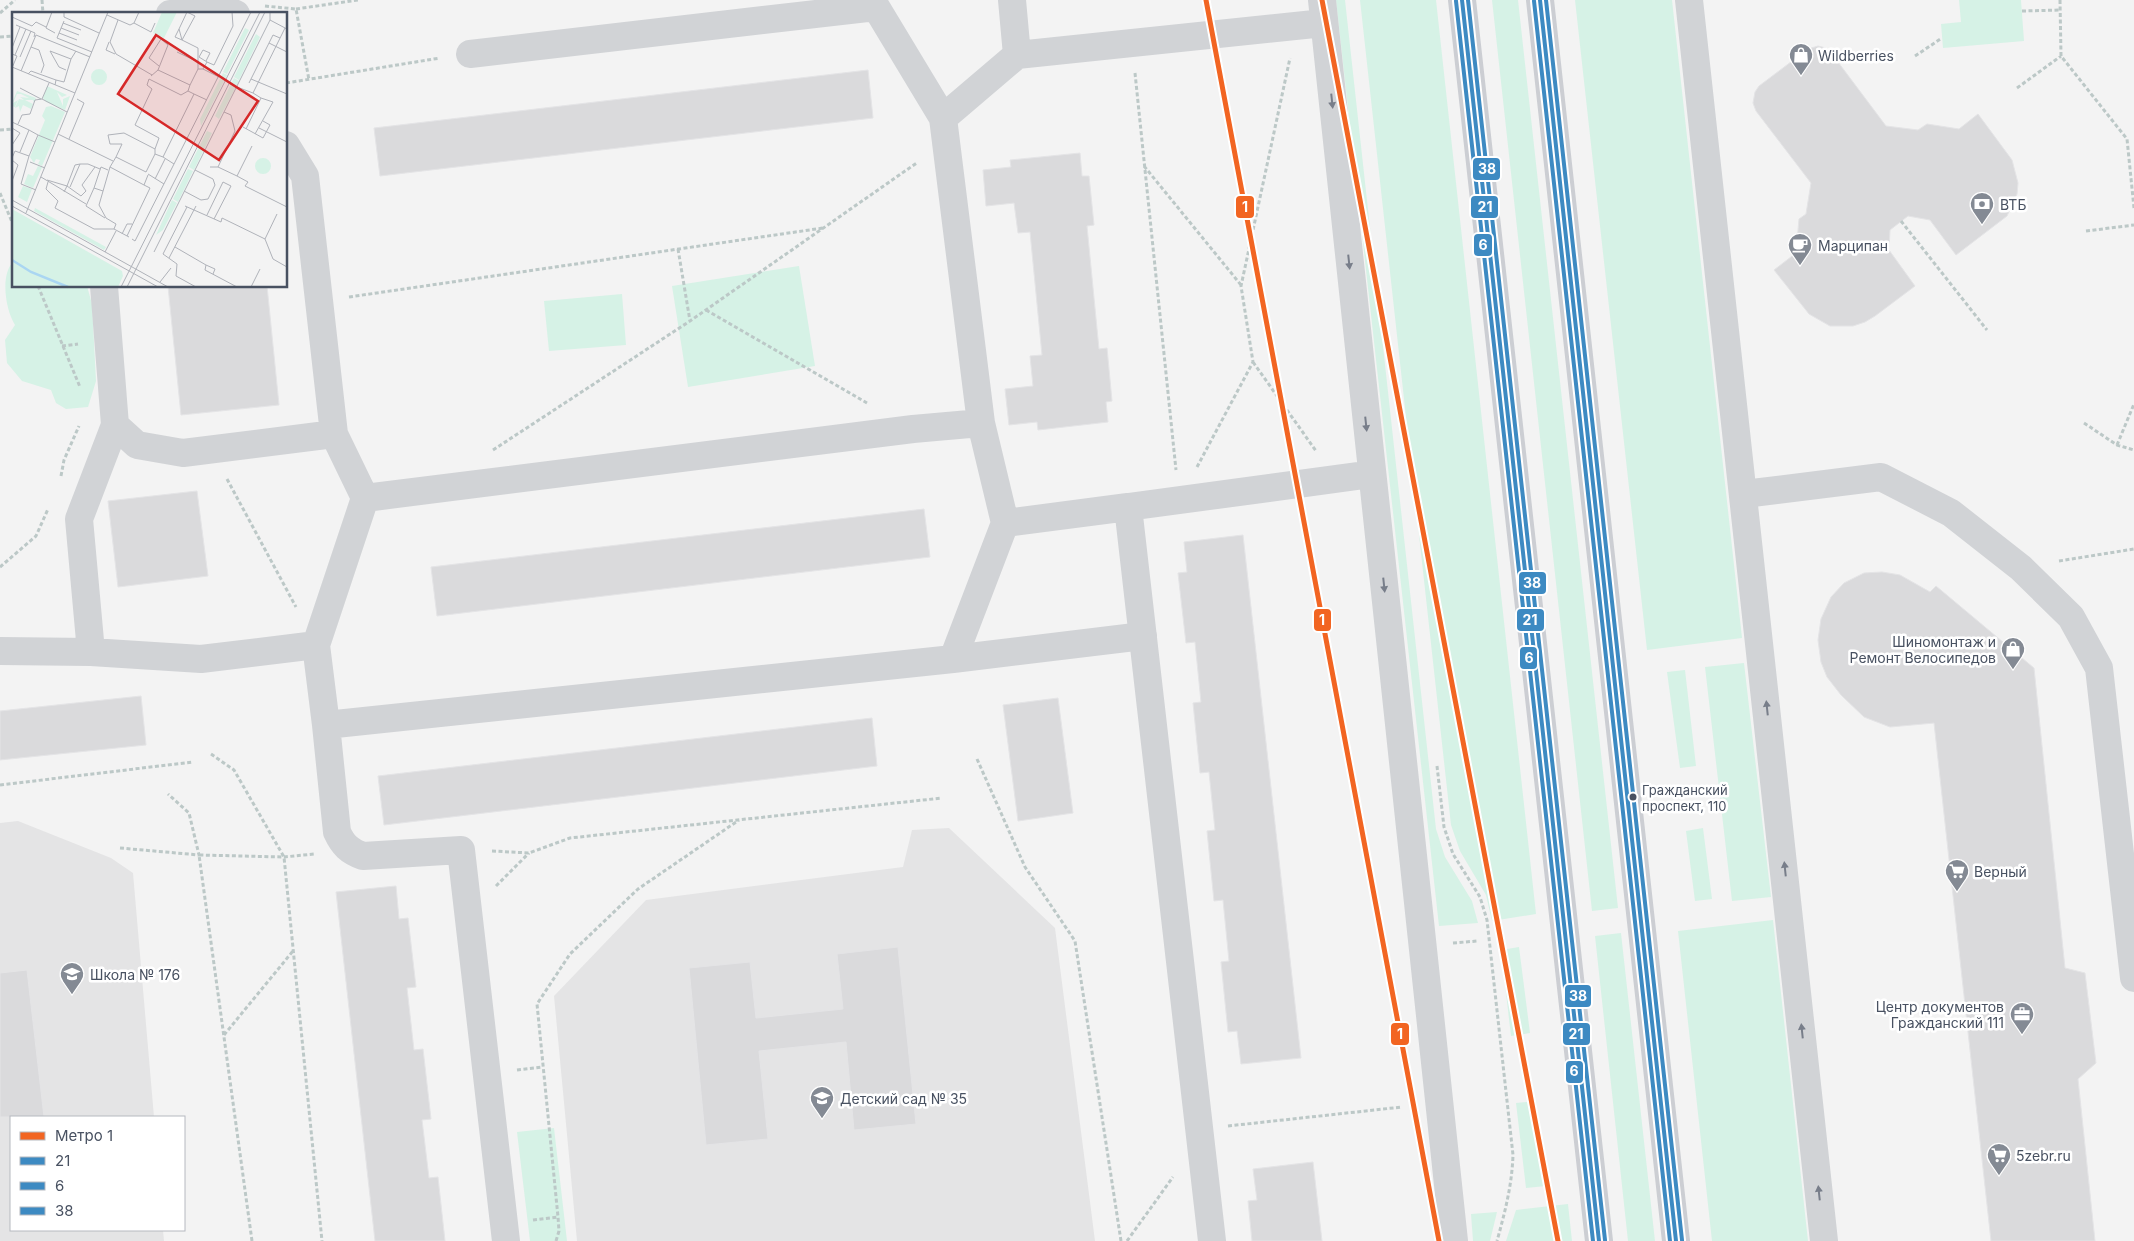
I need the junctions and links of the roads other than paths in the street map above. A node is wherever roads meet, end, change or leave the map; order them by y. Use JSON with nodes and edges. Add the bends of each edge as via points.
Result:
{"nodes":[{"id":1,"x":1012,"y":0,"type":"edge"},
{"id":2,"x":1462,"y":0,"type":"edge"},
{"id":3,"x":1540,"y":0,"type":"edge"},
{"id":4,"x":1689,"y":0,"type":"edge"},
{"id":5,"x":875,"y":3,"type":"edge"},
{"id":6,"x":248,"y":10,"type":"edge"},
{"id":7,"x":209,"y":12,"type":"edge"},
{"id":8,"x":1323,"y":12,"type":"edge"},
{"id":9,"x":470,"y":54,"type":"road end"},
{"id":10,"x":1018,"y":55,"type":"junction"},
{"id":11,"x":944,"y":131,"type":"junction"},
{"id":12,"x":288,"y":148,"type":"edge"},
{"id":13,"x":104,"y":288,"type":"edge"},
{"id":14,"x":981,"y":423,"type":"junction"},
{"id":15,"x":115,"y":425,"type":"junction"},
{"id":16,"x":334,"y":434,"type":"junction"},
{"id":17,"x":1372,"y":474,"type":"junction"},
{"id":18,"x":1744,"y":494,"type":"junction"},
{"id":19,"x":364,"y":498,"type":"junction"},
{"id":20,"x":1128,"y":507,"type":"junction"},
{"id":21,"x":1005,"y":523,"type":"junction"},
{"id":22,"x":1143,"y":636,"type":"junction"},
{"id":23,"x":316,"y":645,"type":"junction"},
{"id":24,"x":0,"y":651,"type":"edge"},
{"id":25,"x":91,"y":652,"type":"junction"},
{"id":26,"x":953,"y":659,"type":"junction"},
{"id":27,"x":326,"y":725,"type":"junction"},
{"id":28,"x":2129,"y":896,"type":"edge"},
{"id":29,"x":2134,"y":978,"type":"edge"},
{"id":30,"x":506,"y":1241,"type":"edge"},
{"id":31,"x":1212,"y":1241,"type":"edge"},
{"id":32,"x":1454,"y":1241,"type":"edge"},
{"id":33,"x":1599,"y":1241,"type":"edge"},
{"id":34,"x":1676,"y":1241,"type":"edge"},
{"id":35,"x":1824,"y":1241,"type":"edge"}],
"edges":[{"from":1,"to":10,"type":"street"},
{"from":2,"to":33,"type":"main road"},
{"from":3,"to":34,"type":"main road"},
{"from":4,"to":18,"type":"street"},
{"from":5,"to":9,"type":"street"},
{"from":5,"to":11,"type":"street"},
{"from":6,"to":7,"type":"street"},
{"from":8,"to":10,"type":"street","via":[[1133,44]]},
{"from":8,"to":17,"type":"street","one_way":true},
{"from":10,"to":11,"type":"street"},
{"from":11,"to":14,"type":"street"},
{"from":12,"to":16,"type":"street","via":[[305,176]]},
{"from":13,"to":15,"type":"street"},
{"from":14,"to":19,"type":"street"},
{"from":14,"to":21,"type":"street"},
{"from":15,"to":16,"type":"street","via":[[137,445],[183,453]]},
{"from":15,"to":25,"type":"street","via":[[79,519]]},
{"from":16,"to":19,"type":"street"},
{"from":17,"to":20,"type":"street"},
{"from":17,"to":32,"type":"street","one_way":true},
{"from":18,"to":28,"type":"street","via":[[1881,477],[1951,513],[2021,568],[2071,617],[2099,668]]},
{"from":35,"to":18,"type":"street","one_way":true},
{"from":19,"to":23,"type":"street"},
{"from":20,"to":21,"type":"street"},
{"from":20,"to":22,"type":"street"},
{"from":21,"to":26,"type":"street"},
{"from":22,"to":26,"type":"street"},
{"from":22,"to":31,"type":"street"},
{"from":23,"to":25,"type":"street","via":[[201,659]]},
{"from":23,"to":27,"type":"street"},
{"from":24,"to":25,"type":"street"},
{"from":26,"to":27,"type":"street"},
{"from":27,"to":30,"type":"street","via":[[337,832],[351,852],[363,856],[461,850]]},
{"from":28,"to":29,"type":"street"}]}
